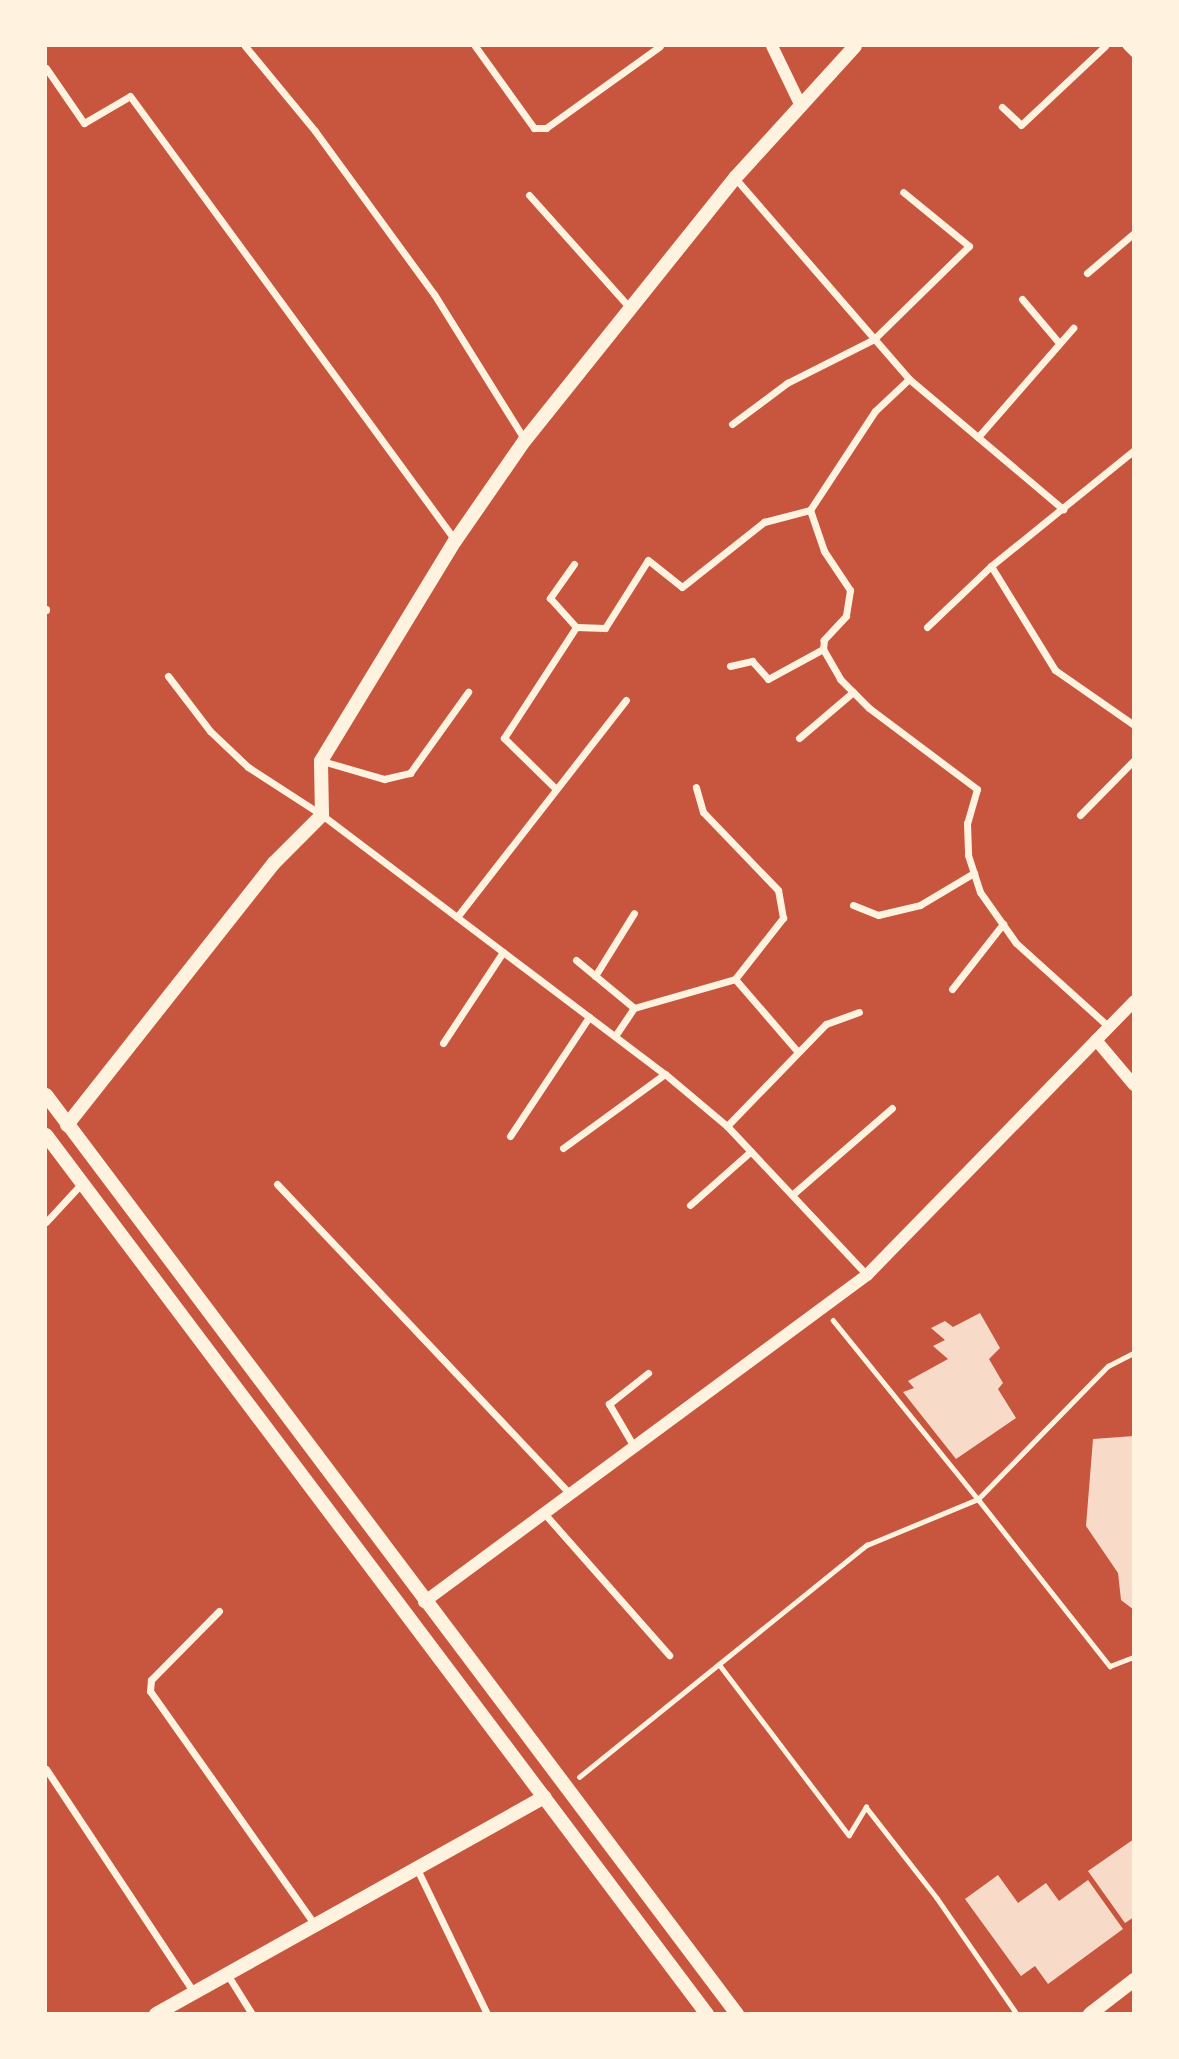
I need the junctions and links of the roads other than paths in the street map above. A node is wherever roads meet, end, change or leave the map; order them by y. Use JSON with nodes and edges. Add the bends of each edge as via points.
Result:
{"nodes":[{"id":1,"x":245,"y":46,"type":"edge"},
{"id":2,"x":475,"y":46,"type":"edge"},
{"id":3,"x":660,"y":46,"type":"edge"},
{"id":4,"x":772,"y":46,"type":"edge"},
{"id":5,"x":855,"y":46,"type":"edge"},
{"id":6,"x":1105,"y":46,"type":"edge"},
{"id":7,"x":1126,"y":46,"type":"edge"},
{"id":8,"x":1133,"y":54,"type":"edge"},
{"id":9,"x":46,"y":68,"type":"edge"},
{"id":10,"x":801,"y":106,"type":"junction"},
{"id":11,"x":1002,"y":107,"type":"dead end"},
{"id":12,"x":735,"y":178,"type":"junction"},
{"id":13,"x":903,"y":192,"type":"dead end"},
{"id":14,"x":529,"y":195,"type":"dead end"},
{"id":15,"x":1133,"y":233,"type":"edge"},
{"id":16,"x":1087,"y":273,"type":"dead end"},
{"id":17,"x":1021,"y":299,"type":"dead end"},
{"id":18,"x":629,"y":307,"type":"junction"},
{"id":19,"x":1073,"y":328,"type":"dead end"},
{"id":20,"x":874,"y":339,"type":"junction"},
{"id":21,"x":1059,"y":343,"type":"junction"},
{"id":22,"x":909,"y":379,"type":"junction"},
{"id":23,"x":732,"y":424,"type":"dead end"},
{"id":24,"x":978,"y":437,"type":"junction"},
{"id":25,"x":525,"y":440,"type":"junction"},
{"id":26,"x":1133,"y":450,"type":"edge"},
{"id":27,"x":1063,"y":509,"type":"junction"},
{"id":28,"x":810,"y":510,"type":"junction"},
{"id":29,"x":455,"y":541,"type":"junction"},
{"id":30,"x":574,"y":564,"type":"dead end"},
{"id":31,"x":991,"y":566,"type":"junction"},
{"id":32,"x":576,"y":626,"type":"junction"},
{"id":33,"x":927,"y":627,"type":"dead end"},
{"id":34,"x":823,"y":649,"type":"junction"},
{"id":35,"x":730,"y":666,"type":"dead end"},
{"id":36,"x":168,"y":676,"type":"dead end"},
{"id":37,"x":468,"y":692,"type":"dead end"},
{"id":38,"x":852,"y":692,"type":"junction"},
{"id":39,"x":625,"y":700,"type":"dead end"},
{"id":40,"x":1133,"y":725,"type":"edge"},
{"id":41,"x":799,"y":738,"type":"dead end"},
{"id":42,"x":1133,"y":760,"type":"edge"},
{"id":43,"x":321,"y":761,"type":"junction"},
{"id":44,"x":696,"y":787,"type":"dead end"},
{"id":45,"x":556,"y":789,"type":"junction"},
{"id":46,"x":322,"y":815,"type":"junction"},
{"id":47,"x":1080,"y":815,"type":"dead end"},
{"id":48,"x":974,"y":873,"type":"junction"},
{"id":49,"x":853,"y":905,"type":"dead end"},
{"id":50,"x":634,"y":913,"type":"dead end"},
{"id":51,"x":457,"y":917,"type":"junction"},
{"id":52,"x":1003,"y":924,"type":"junction"},
{"id":53,"x":503,"y":952,"type":"junction"},
{"id":54,"x":576,"y":960,"type":"dead end"},
{"id":55,"x":595,"y":976,"type":"junction"},
{"id":56,"x":735,"y":979,"type":"junction"},
{"id":57,"x":952,"y":989,"type":"dead end"},
{"id":58,"x":1133,"y":1001,"type":"edge"},
{"id":59,"x":634,"y":1008,"type":"junction"},
{"id":60,"x":859,"y":1012,"type":"dead end"},
{"id":61,"x":589,"y":1017,"type":"junction"},
{"id":62,"x":1109,"y":1027,"type":"junction"},
{"id":63,"x":615,"y":1036,"type":"junction"},
{"id":64,"x":1096,"y":1040,"type":"junction"},
{"id":65,"x":443,"y":1042,"type":"dead end"},
{"id":66,"x":798,"y":1052,"type":"junction"},
{"id":67,"x":665,"y":1074,"type":"junction"},
{"id":68,"x":1133,"y":1085,"type":"edge"},
{"id":69,"x":46,"y":1095,"type":"edge"},
{"id":70,"x":892,"y":1108,"type":"dead end"},
{"id":71,"x":67,"y":1125,"type":"junction"},
{"id":72,"x":727,"y":1126,"type":"junction"},
{"id":73,"x":46,"y":1135,"type":"edge"},
{"id":74,"x":509,"y":1136,"type":"dead end"},
{"id":75,"x":563,"y":1147,"type":"dead end"},
{"id":76,"x":751,"y":1151,"type":"junction"},
{"id":77,"x":82,"y":1182,"type":"junction"},
{"id":78,"x":277,"y":1184,"type":"dead end"},
{"id":79,"x":793,"y":1194,"type":"junction"},
{"id":80,"x":690,"y":1205,"type":"dead end"},
{"id":81,"x":46,"y":1222,"type":"edge"},
{"id":82,"x":867,"y":1275,"type":"junction"},
{"id":83,"x":648,"y":1373,"type":"dead end"},
{"id":84,"x":634,"y":1445,"type":"junction"},
{"id":85,"x":568,"y":1492,"type":"junction"},
{"id":86,"x":543,"y":1511,"type":"junction"},
{"id":87,"x":424,"y":1602,"type":"junction"},
{"id":88,"x":219,"y":1611,"type":"dead end"},
{"id":89,"x":668,"y":1655,"type":"dead end"},
{"id":90,"x":46,"y":1769,"type":"edge"},
{"id":91,"x":544,"y":1797,"type":"junction"},
{"id":92,"x":418,"y":1871,"type":"junction"},
{"id":93,"x":315,"y":1925,"type":"junction"},
{"id":94,"x":227,"y":1974,"type":"junction"},
{"id":95,"x":1133,"y":1980,"type":"edge"},
{"id":96,"x":194,"y":1994,"type":"junction"},
{"id":97,"x":156,"y":2014,"type":"edge"},
{"id":98,"x":252,"y":2014,"type":"edge"},
{"id":99,"x":487,"y":2014,"type":"edge"},
{"id":100,"x":707,"y":2014,"type":"edge"},
{"id":101,"x":737,"y":2014,"type":"edge"},
{"id":102,"x":1090,"y":2014,"type":"edge"}],
"edges":[{"from":1,"to":25,"type":"street","via":[[315,131],[435,295]]},
{"from":2,"to":3,"type":"street","via":[[534,128],[546,128]]},
{"from":4,"to":10,"type":"street"},
{"from":5,"to":10,"type":"main road"},
{"from":6,"to":11,"type":"street","via":[[1021,125]]},
{"from":7,"to":8,"type":"street"},
{"from":9,"to":29,"type":"street","via":[[84,123],[130,96]]},
{"from":10,"to":12,"type":"main road"},
{"from":12,"to":18,"type":"main road"},
{"from":12,"to":20,"type":"street"},
{"from":13,"to":20,"type":"street","via":[[969,246]]},
{"from":14,"to":18,"type":"street"},
{"from":15,"to":16,"type":"street"},
{"from":17,"to":21,"type":"street"},
{"from":18,"to":25,"type":"main road"},
{"from":19,"to":21,"type":"street"},
{"from":20,"to":22,"type":"street"},
{"from":20,"to":23,"type":"street","via":[[787,383]]},
{"from":21,"to":24,"type":"street"},
{"from":22,"to":24,"type":"street"},
{"from":22,"to":28,"type":"street","via":[[875,411],[835,465]]},
{"from":24,"to":27,"type":"street"},
{"from":25,"to":29,"type":"main road"},
{"from":26,"to":27,"type":"street"},
{"from":27,"to":31,"type":"street"},
{"from":28,"to":32,"type":"street","via":[[764,522],[682,587],[648,560],[605,628]]},
{"from":28,"to":34,"type":"street","via":[[824,551],[850,590],[846,616],[824,640]]},
{"from":29,"to":43,"type":"main road"},
{"from":30,"to":32,"type":"street","via":[[550,598]]},
{"from":31,"to":33,"type":"street"},
{"from":31,"to":40,"type":"street","via":[[1055,670]]},
{"from":32,"to":45,"type":"street","via":[[504,737]]},
{"from":34,"to":35,"type":"street","via":[[768,679],[752,661]]},
{"from":34,"to":38,"type":"street"},
{"from":36,"to":46,"type":"street","via":[[210,730],[248,767]]},
{"from":37,"to":43,"type":"street","via":[[410,773],[384,779]]},
{"from":38,"to":41,"type":"street"},
{"from":38,"to":48,"type":"street","via":[[977,789],[967,823]]},
{"from":39,"to":45,"type":"street"},
{"from":42,"to":47,"type":"street"},
{"from":43,"to":46,"type":"main road"},
{"from":44,"to":56,"type":"street","via":[[703,812],[778,890],[783,918]]},
{"from":45,"to":51,"type":"street"},
{"from":46,"to":51,"type":"street"},
{"from":46,"to":71,"type":"main road","via":[[274,863]]},
{"from":48,"to":49,"type":"street","via":[[920,905],[878,915]]},
{"from":48,"to":52,"type":"street","via":[[980,892]]},
{"from":50,"to":55,"type":"street"},
{"from":51,"to":53,"type":"street"},
{"from":52,"to":57,"type":"street"},
{"from":52,"to":62,"type":"street","via":[[1016,943]]},
{"from":53,"to":61,"type":"street"},
{"from":53,"to":65,"type":"street"},
{"from":54,"to":55,"type":"street"},
{"from":55,"to":59,"type":"street"},
{"from":56,"to":59,"type":"street"},
{"from":56,"to":66,"type":"street"},
{"from":58,"to":62,"type":"street"},
{"from":59,"to":63,"type":"street"},
{"from":60,"to":66,"type":"street","via":[[826,1024]]},
{"from":61,"to":63,"type":"street"},
{"from":61,"to":74,"type":"street"},
{"from":62,"to":64,"type":"street"},
{"from":63,"to":67,"type":"street"},
{"from":64,"to":68,"type":"street"},
{"from":64,"to":82,"type":"street"},
{"from":66,"to":72,"type":"street"},
{"from":67,"to":72,"type":"street"},
{"from":67,"to":75,"type":"street"},
{"from":69,"to":71,"type":"main road"},
{"from":70,"to":79,"type":"street"},
{"from":71,"to":87,"type":"main road"},
{"from":72,"to":76,"type":"street"},
{"from":73,"to":77,"type":"main road"},
{"from":76,"to":79,"type":"street"},
{"from":76,"to":80,"type":"street"},
{"from":77,"to":81,"type":"street"},
{"from":77,"to":91,"type":"main road"},
{"from":78,"to":85,"type":"street"},
{"from":79,"to":82,"type":"street"},
{"from":82,"to":84,"type":"street","via":[[742,1371]]},
{"from":83,"to":84,"type":"street","via":[[609,1404]]},
{"from":84,"to":85,"type":"street"},
{"from":85,"to":86,"type":"street"},
{"from":86,"to":87,"type":"street"},
{"from":86,"to":89,"type":"street"},
{"from":87,"to":101,"type":"main road"},
{"from":88,"to":93,"type":"street","via":[[151,1679],[149,1691]]},
{"from":90,"to":96,"type":"street"},
{"from":91,"to":92,"type":"main road"},
{"from":91,"to":100,"type":"main road"},
{"from":92,"to":93,"type":"main road"},
{"from":92,"to":99,"type":"street"},
{"from":93,"to":94,"type":"main road"},
{"from":94,"to":96,"type":"main road"},
{"from":94,"to":98,"type":"street"},
{"from":95,"to":102,"type":"main road"},
{"from":96,"to":97,"type":"main road"}]}
